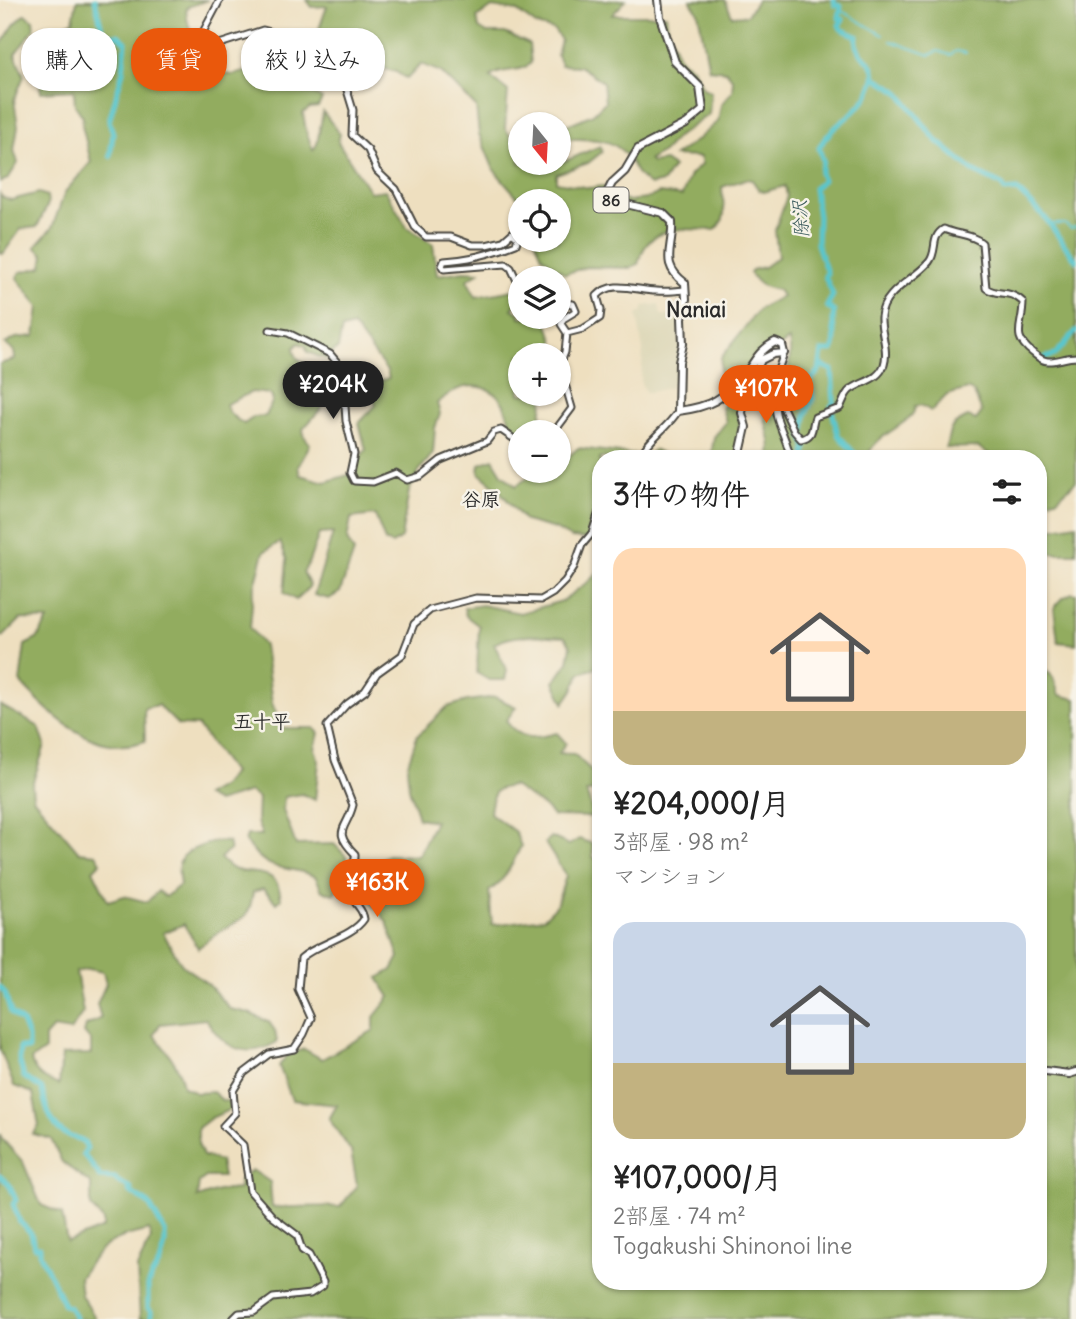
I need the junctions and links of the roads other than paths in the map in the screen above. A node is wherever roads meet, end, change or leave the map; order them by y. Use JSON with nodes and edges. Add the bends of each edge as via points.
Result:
{"nodes":[{"id":1,"x":219,"y":0,"type":"edge"},
{"id":2,"x":658,"y":0,"type":"edge"},
{"id":3,"x":508,"y":266,"type":"edge"},
{"id":4,"x":685,"y":290,"type":"junction"},
{"id":5,"x":564,"y":329,"type":"edge"},
{"id":6,"x":270,"y":330,"type":"dead end"},
{"id":7,"x":567,"y":333,"type":"junction"},
{"id":8,"x":783,"y":352,"type":"junction"},
{"id":9,"x":1076,"y":357,"type":"edge"},
{"id":10,"x":776,"y":395,"type":"junction"},
{"id":11,"x":678,"y":411,"type":"junction"},
{"id":12,"x":563,"y":420,"type":"edge"},
{"id":13,"x":508,"y":435,"type":"edge"},
{"id":14,"x":643,"y":450,"type":"edge"},
{"id":15,"x":741,"y":450,"type":"edge"},
{"id":16,"x":788,"y":450,"type":"edge"},
{"id":17,"x":592,"y":533,"type":"edge"},
{"id":18,"x":1047,"y":1071,"type":"edge"},
{"id":19,"x":1076,"y":1072,"type":"edge"},
{"id":20,"x":233,"y":1319,"type":"edge"}],
"edges":[{"from":1,"to":3,"type":"main road","via":[[202,34],[205,45],[262,30],[317,44],[343,77],[353,110],[352,135],[396,189],[418,232],[472,245],[497,243],[512,233],[518,237],[509,247],[468,260],[444,261],[444,269]]},
{"from":2,"to":4,"type":"main road","number":"86","via":[[670,49],[680,69],[700,88],[703,110],[638,149],[607,193],[610,200],[669,218],[673,228],[668,263],[685,283]]},
{"from":4,"to":7,"type":"main road","via":[[622,286],[604,290],[597,296],[600,318]]},
{"from":4,"to":11,"type":"main road"},
{"from":5,"to":7,"type":"main road"},
{"from":6,"to":13,"type":"main road","via":[[288,333],[330,354],[348,375],[337,394],[345,406],[354,481],[373,482],[396,473],[407,480],[416,478],[441,460],[487,441],[494,432]]},
{"from":7,"to":12,"type":"main road","via":[[561,362],[572,408]]},
{"from":8,"to":10,"type":"main road","via":[[774,381]]},
{"from":8,"to":11,"type":"main road","via":[[779,342],[769,345],[722,398]]},
{"from":8,"to":15,"type":"main road","via":[[761,360],[754,376],[743,406],[746,427]]},
{"from":9,"to":10,"type":"main road","via":[[1045,361],[1021,343],[1023,302],[1007,292],[986,288],[982,243],[944,229],[934,239],[934,256],[891,294],[884,307],[884,365],[872,380],[849,390],[840,408],[816,417],[812,434],[802,439]]},
{"from":10,"to":16,"type":"main road"},
{"from":11,"to":14,"type":"main road"},
{"from":17,"to":20,"type":"main road","via":[[565,581],[541,600],[476,598],[430,610],[414,624],[402,655],[377,673],[365,691],[327,726],[353,805],[341,834],[355,854],[351,895],[364,919],[359,927],[301,958],[298,989],[311,1015],[309,1023],[293,1049],[269,1054],[244,1073],[233,1091],[235,1113],[223,1126],[243,1145],[250,1191],[297,1235],[323,1286],[310,1294],[273,1298],[254,1312],[239,1313]]},
{"from":18,"to":19,"type":"main road"}]}
